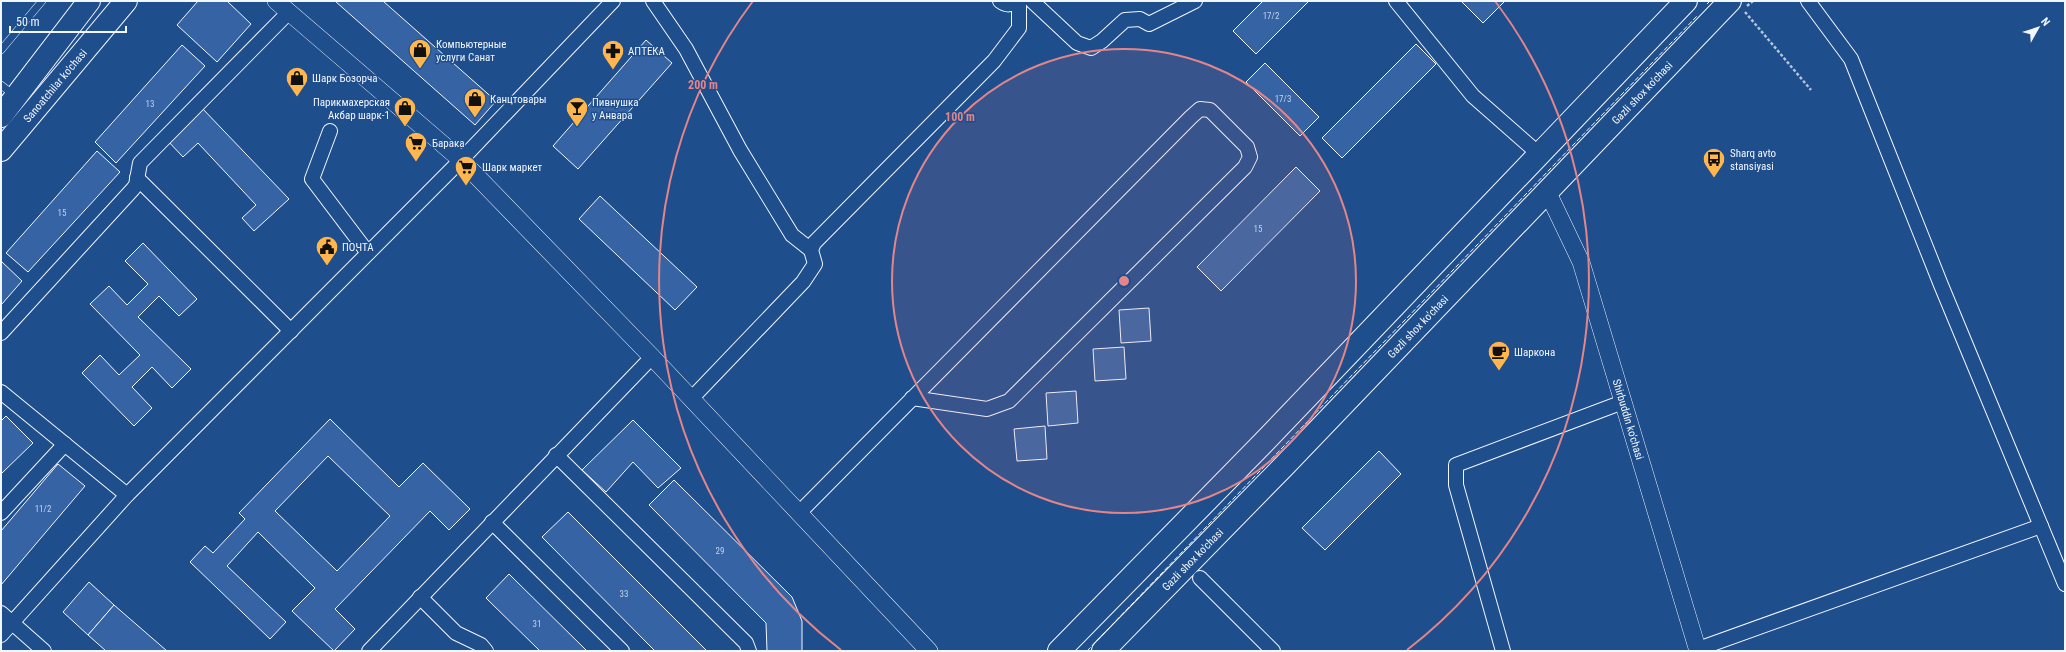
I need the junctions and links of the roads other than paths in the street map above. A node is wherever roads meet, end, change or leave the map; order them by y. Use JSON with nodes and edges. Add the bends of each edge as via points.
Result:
{"nodes":[{"id":1,"x":42,"y":1,"type":"edge"},
{"id":2,"x":89,"y":1,"type":"edge"},
{"id":3,"x":276,"y":1,"type":"edge"},
{"id":4,"x":613,"y":1,"type":"edge"},
{"id":5,"x":653,"y":1,"type":"edge"},
{"id":6,"x":1000,"y":1,"type":"edge"},
{"id":7,"x":1019,"y":1,"type":"edge"},
{"id":8,"x":1032,"y":1,"type":"edge"},
{"id":9,"x":1195,"y":1,"type":"edge"},
{"id":10,"x":1396,"y":1,"type":"edge"},
{"id":11,"x":1686,"y":1,"type":"edge"},
{"id":12,"x":1808,"y":1,"type":"edge"},
{"id":13,"x":126,"y":2,"type":"edge"},
{"id":14,"x":1737,"y":5,"type":"edge"},
{"id":15,"x":290,"y":12,"type":"junction"},
{"id":16,"x":1,"y":50,"type":"edge"},
{"id":17,"x":9,"y":91,"type":"edge"},
{"id":18,"x":1,"y":116,"type":"edge"},
{"id":19,"x":330,"y":131,"type":"dead end"},
{"id":20,"x":1,"y":150,"type":"edge"},
{"id":21,"x":1539,"y":154,"type":"junction"},
{"id":22,"x":461,"y":160,"type":"junction"},
{"id":23,"x":137,"y":178,"type":"junction"},
{"id":24,"x":1546,"y":191,"type":"junction"},
{"id":25,"x":811,"y":250,"type":"junction"},
{"id":26,"x":368,"y":253,"type":"junction"},
{"id":27,"x":291,"y":331,"type":"junction"},
{"id":28,"x":1,"y":333,"type":"edge"},
{"id":29,"x":652,"y":357,"type":"junction"},
{"id":30,"x":1,"y":392,"type":"edge"},
{"id":31,"x":912,"y":398,"type":"junction"},
{"id":32,"x":691,"y":399,"type":"junction"},
{"id":33,"x":1623,"y":402,"type":"junction"},
{"id":34,"x":65,"y":444,"type":"junction"},
{"id":35,"x":556,"y":455,"type":"junction"},
{"id":36,"x":127,"y":495,"type":"junction"},
{"id":37,"x":1,"y":513,"type":"edge"},
{"id":38,"x":799,"y":513,"type":"junction"},
{"id":39,"x":492,"y":522,"type":"junction"},
{"id":40,"x":2040,"y":526,"type":"junction"},
{"id":41,"x":1200,"y":578,"type":"dead end"},
{"id":42,"x":2065,"y":584,"type":"edge"},
{"id":43,"x":420,"y":597,"type":"junction"},
{"id":44,"x":1,"y":613,"type":"edge"},
{"id":45,"x":13,"y":623,"type":"junction"},
{"id":46,"x":1,"y":635,"type":"edge"},
{"id":47,"x":1698,"y":650,"type":"edge"},
{"id":48,"x":44,"y":651,"type":"edge"},
{"id":49,"x":369,"y":651,"type":"edge"},
{"id":50,"x":486,"y":651,"type":"edge"},
{"id":51,"x":622,"y":651,"type":"edge"},
{"id":52,"x":749,"y":651,"type":"edge"},
{"id":53,"x":928,"y":651,"type":"edge"},
{"id":54,"x":1059,"y":651,"type":"edge"},
{"id":55,"x":1103,"y":651,"type":"edge"},
{"id":56,"x":1273,"y":651,"type":"edge"},
{"id":57,"x":1503,"y":651,"type":"edge"}],
"edges":[{"from":1,"to":16,"type":"lane"},
{"from":2,"to":17,"type":"main road","name":"Sanoatchilar ko'chasi"},
{"from":3,"to":15,"type":"street"},
{"from":4,"to":22,"type":"street"},
{"from":5,"to":25,"type":"street","via":[[686,49],[740,150],[792,235]]},
{"from":6,"to":7,"type":"street","via":[[1012,5]]},
{"from":7,"to":25,"type":"street","via":[[1020,28],[994,61],[814,243]]},
{"from":8,"to":9,"type":"street","via":[[1077,43],[1091,48],[1125,20],[1140,19],[1149,24]]},
{"from":10,"to":21,"type":"street","via":[[1473,96]]},
{"from":11,"to":21,"type":"main road"},
{"from":12,"to":40,"type":"street","via":[[1851,59],[1940,285]]},
{"from":13,"to":20,"type":"main road","name":"Sanoatchilar ko'chasi"},
{"from":14,"to":24,"type":"main road","name":"Gazli shox ko'chasi"},
{"from":15,"to":22,"type":"street"},
{"from":15,"to":23,"type":"street","via":[[140,163]]},
{"from":17,"to":18,"type":"main road","name":"Sanoatchilar ko'chasi"},
{"from":19,"to":26,"type":"street","via":[[312,179]]},
{"from":21,"to":54,"type":"main road","via":[[1263,443]]},
{"from":22,"to":26,"type":"street"},
{"from":22,"to":29,"type":"street"},
{"from":23,"to":27,"type":"street"},
{"from":23,"to":28,"type":"street","via":[[133,189]]},
{"from":24,"to":33,"type":"street","name":"Shirbuddin ko'chasi","via":[[1581,262]]},
{"from":24,"to":55,"type":"main road","name":"Gazli shox ko'chasi","via":[[1290,460]]},
{"from":25,"to":32,"type":"street","via":[[815,264],[803,282]]},
{"from":26,"to":27,"type":"street"},
{"from":27,"to":36,"type":"street"},
{"from":29,"to":32,"type":"street"},
{"from":29,"to":35,"type":"street"},
{"from":30,"to":34,"type":"street"},
{"from":31,"to":31,"type":"street","via":[[1200,109],[1210,110],[1247,147],[1250,157],[1244,167],[1009,401],[987,409]]},
{"from":31,"to":38,"type":"street"},
{"from":32,"to":38,"type":"street"},
{"from":33,"to":47,"type":"street","name":"Shirbuddin ko'chasi"},
{"from":33,"to":57,"type":"street","via":[[1456,466],[1456,485]]},
{"from":34,"to":36,"type":"street"},
{"from":34,"to":37,"type":"street"},
{"from":35,"to":39,"type":"street"},
{"from":35,"to":52,"type":"street","via":[[746,643]]},
{"from":36,"to":45,"type":"street"},
{"from":38,"to":53,"type":"street"},
{"from":39,"to":43,"type":"street"},
{"from":39,"to":51,"type":"street"},
{"from":40,"to":42,"type":"street"},
{"from":40,"to":47,"type":"street"},
{"from":41,"to":56,"type":"street"},
{"from":43,"to":49,"type":"street"},
{"from":43,"to":50,"type":"street","via":[[456,633],[480,645]]},
{"from":44,"to":45,"type":"street"},
{"from":45,"to":46,"type":"street"},
{"from":45,"to":48,"type":"street"}]}
